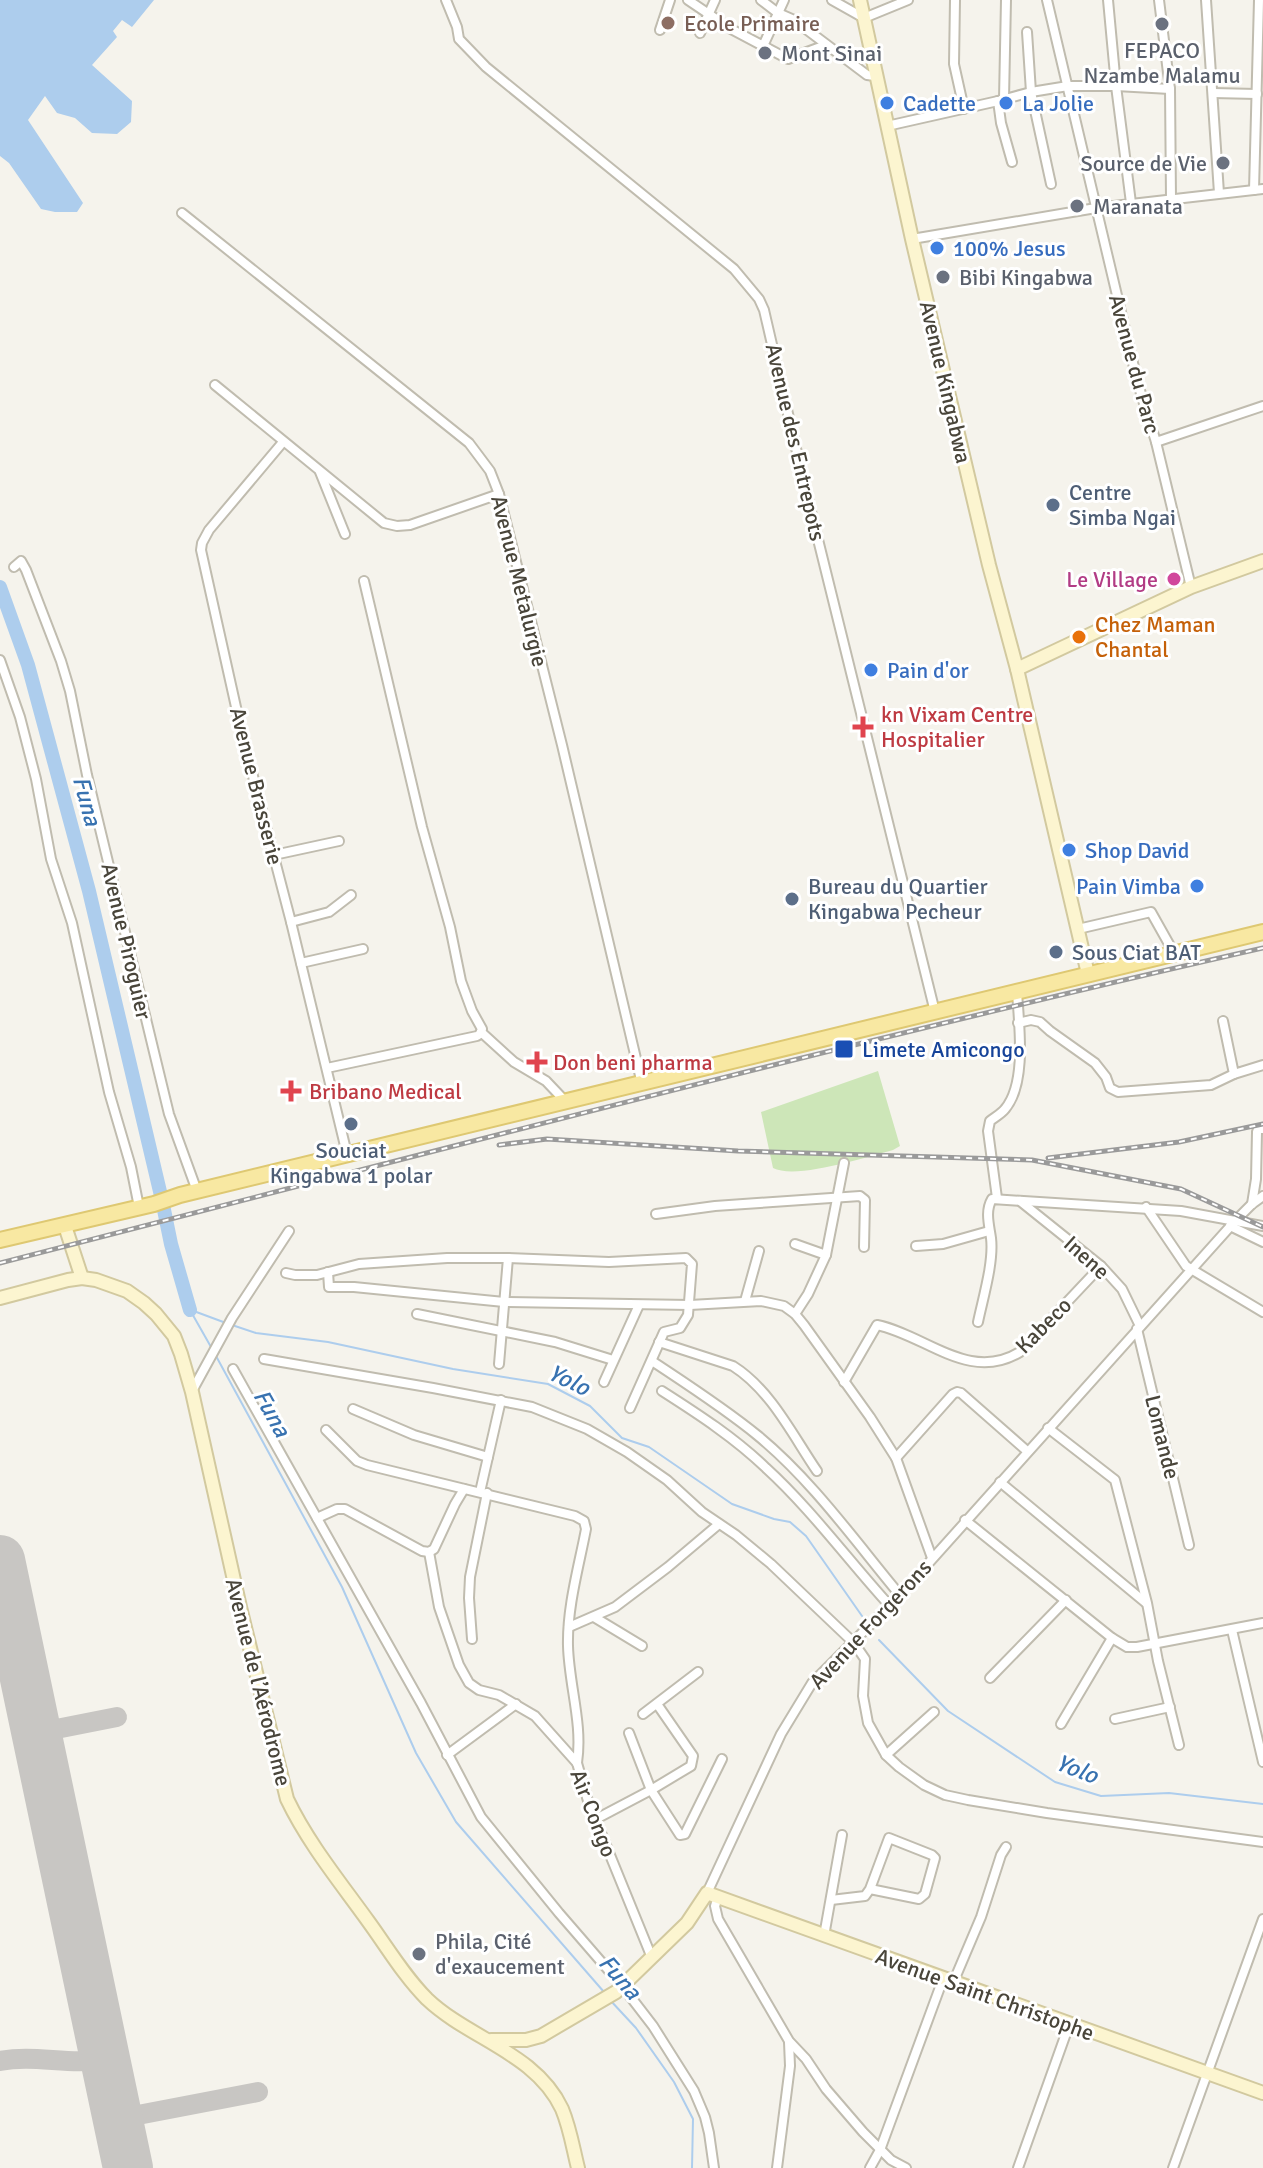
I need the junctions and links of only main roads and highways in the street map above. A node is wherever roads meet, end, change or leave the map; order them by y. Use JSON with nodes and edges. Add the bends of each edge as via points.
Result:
{"nodes":[{"id":1,"x":1263,"y":932,"type":"edge"},
{"id":2,"x":0,"y":1240,"type":"edge"}],
"edges":[{"from":1,"to":2,"type":"main road"}]}
